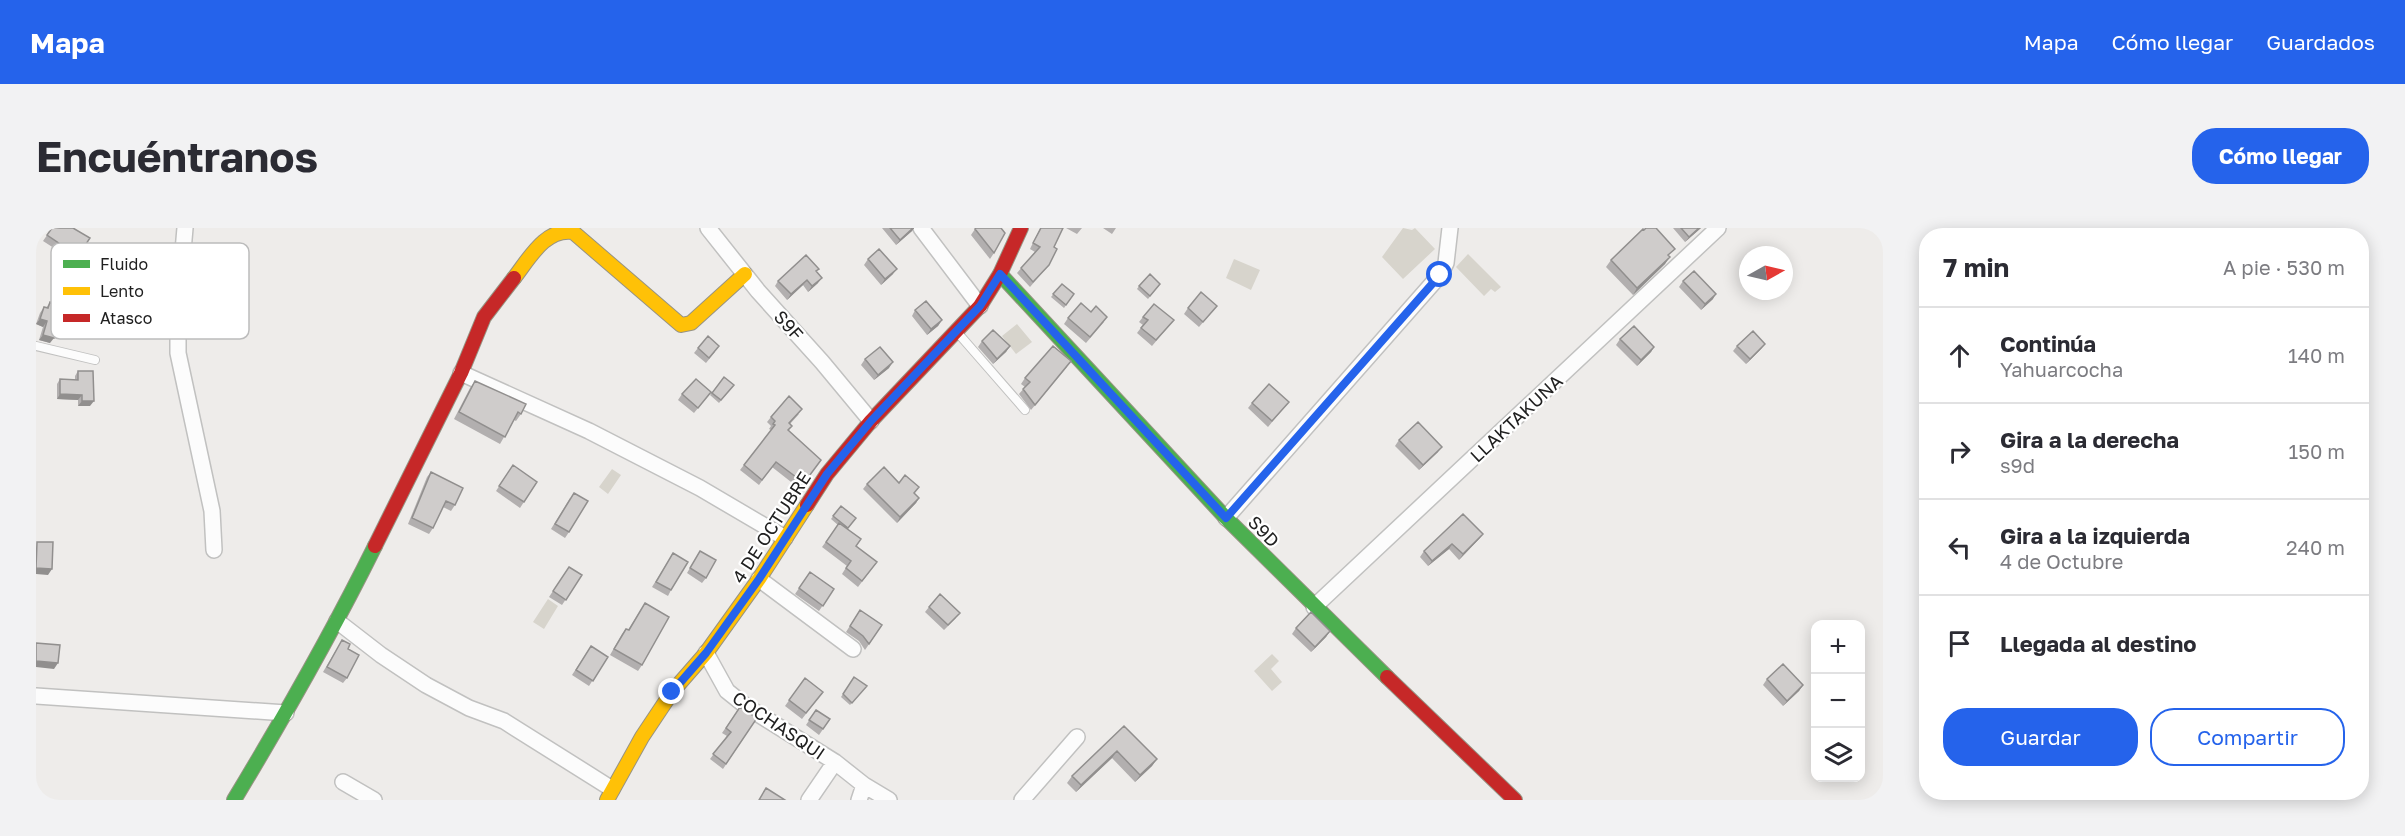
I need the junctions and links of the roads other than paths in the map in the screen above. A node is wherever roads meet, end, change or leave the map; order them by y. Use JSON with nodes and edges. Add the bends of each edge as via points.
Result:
{"nodes":[{"id":1,"x":185,"y":228,"type":"edge"},
{"id":2,"x":708,"y":228,"type":"edge"},
{"id":3,"x":921,"y":228,"type":"edge"},
{"id":4,"x":1021,"y":228,"type":"edge"},
{"id":5,"x":1450,"y":228,"type":"edge"},
{"id":6,"x":1718,"y":228,"type":"edge"},
{"id":7,"x":184,"y":243,"type":"edge"},
{"id":8,"x":745,"y":274,"type":"junction"},
{"id":9,"x":1000,"y":274,"type":"junction"},
{"id":10,"x":980,"y":306,"type":"junction"},
{"id":11,"x":956,"y":331,"type":"junction"},
{"id":12,"x":178,"y":339,"type":"edge"},
{"id":13,"x":36,"y":346,"type":"edge"},
{"id":14,"x":95,"y":360,"type":"dead end"},
{"id":15,"x":461,"y":373,"type":"junction"},
{"id":16,"x":1025,"y":410,"type":"dead end"},
{"id":17,"x":871,"y":421,"type":"junction"},
{"id":18,"x":1226,"y":518,"type":"junction"},
{"id":19,"x":785,"y":538,"type":"junction"},
{"id":20,"x":214,"y":550,"type":"dead end"},
{"id":21,"x":759,"y":579,"type":"junction"},
{"id":22,"x":1314,"y":607,"type":"junction"},
{"id":23,"x":337,"y":621,"type":"junction"},
{"id":24,"x":853,"y":649,"type":"dead end"},
{"id":25,"x":706,"y":653,"type":"junction"},
{"id":26,"x":36,"y":696,"type":"edge"},
{"id":27,"x":286,"y":713,"type":"junction"},
{"id":28,"x":1077,"y":736,"type":"dead end"},
{"id":29,"x":835,"y":762,"type":"junction"},
{"id":30,"x":343,"y":782,"type":"dead end"},
{"id":31,"x":861,"y":793,"type":"edge"},
{"id":32,"x":610,"y":794,"type":"edge"},
{"id":33,"x":234,"y":800,"type":"edge"},
{"id":34,"x":374,"y":800,"type":"edge"},
{"id":35,"x":809,"y":800,"type":"edge"},
{"id":36,"x":889,"y":800,"type":"edge"},
{"id":37,"x":1022,"y":800,"type":"edge"},
{"id":38,"x":1515,"y":800,"type":"edge"}],
"edges":[{"from":1,"to":7,"type":"street"},
{"from":2,"to":8,"type":"street","name":"S9F"},
{"from":3,"to":10,"type":"street"},
{"from":4,"to":9,"type":"street","name":"4 DE OCTUBRE"},
{"from":5,"to":18,"type":"street","via":[[1446,263],[1440,275]]},
{"from":6,"to":22,"type":"street","name":"LLAKTAKUNA"},
{"from":8,"to":15,"type":"street","via":[[691,322],[681,325],[573,232],[557,230],[544,240],[484,317]]},
{"from":8,"to":17,"type":"street","name":"S9F"},
{"from":9,"to":10,"type":"street","name":"4 DE OCTUBRE"},
{"from":9,"to":18,"type":"street","name":"S9D"},
{"from":10,"to":11,"type":"street","name":"4 DE OCTUBRE"},
{"from":11,"to":16,"type":"lane"},
{"from":11,"to":17,"type":"street","name":"4 DE OCTUBRE"},
{"from":12,"to":20,"type":"street","via":[[212,511]]},
{"from":13,"to":14,"type":"lane"},
{"from":15,"to":19,"type":"street","via":[[589,431],[700,488]]},
{"from":15,"to":23,"type":"street"},
{"from":17,"to":19,"type":"street","name":"4 DE OCTUBRE","via":[[827,474]]},
{"from":18,"to":22,"type":"street","name":"S9D"},
{"from":19,"to":21,"type":"street","name":"4 DE OCTUBRE"},
{"from":21,"to":24,"type":"street"},
{"from":21,"to":25,"type":"street","name":"4 DE OCTUBRE"},
{"from":22,"to":38,"type":"street","name":"S9D"},
{"from":23,"to":27,"type":"street"},
{"from":23,"to":32,"type":"street","via":[[426,685],[504,721]]},
{"from":25,"to":29,"type":"street","name":"COCHASQUI","via":[[728,691]]},
{"from":25,"to":32,"type":"street","name":"4 DE OCTUBRE","via":[[672,692],[642,736]]},
{"from":26,"to":27,"type":"street"},
{"from":27,"to":33,"type":"street"},
{"from":28,"to":37,"type":"street"},
{"from":29,"to":31,"type":"street","name":"COCHASQUI"},
{"from":29,"to":35,"type":"street"},
{"from":30,"to":34,"type":"street"},
{"from":31,"to":36,"type":"street","name":"COCHASQUI"}]}
